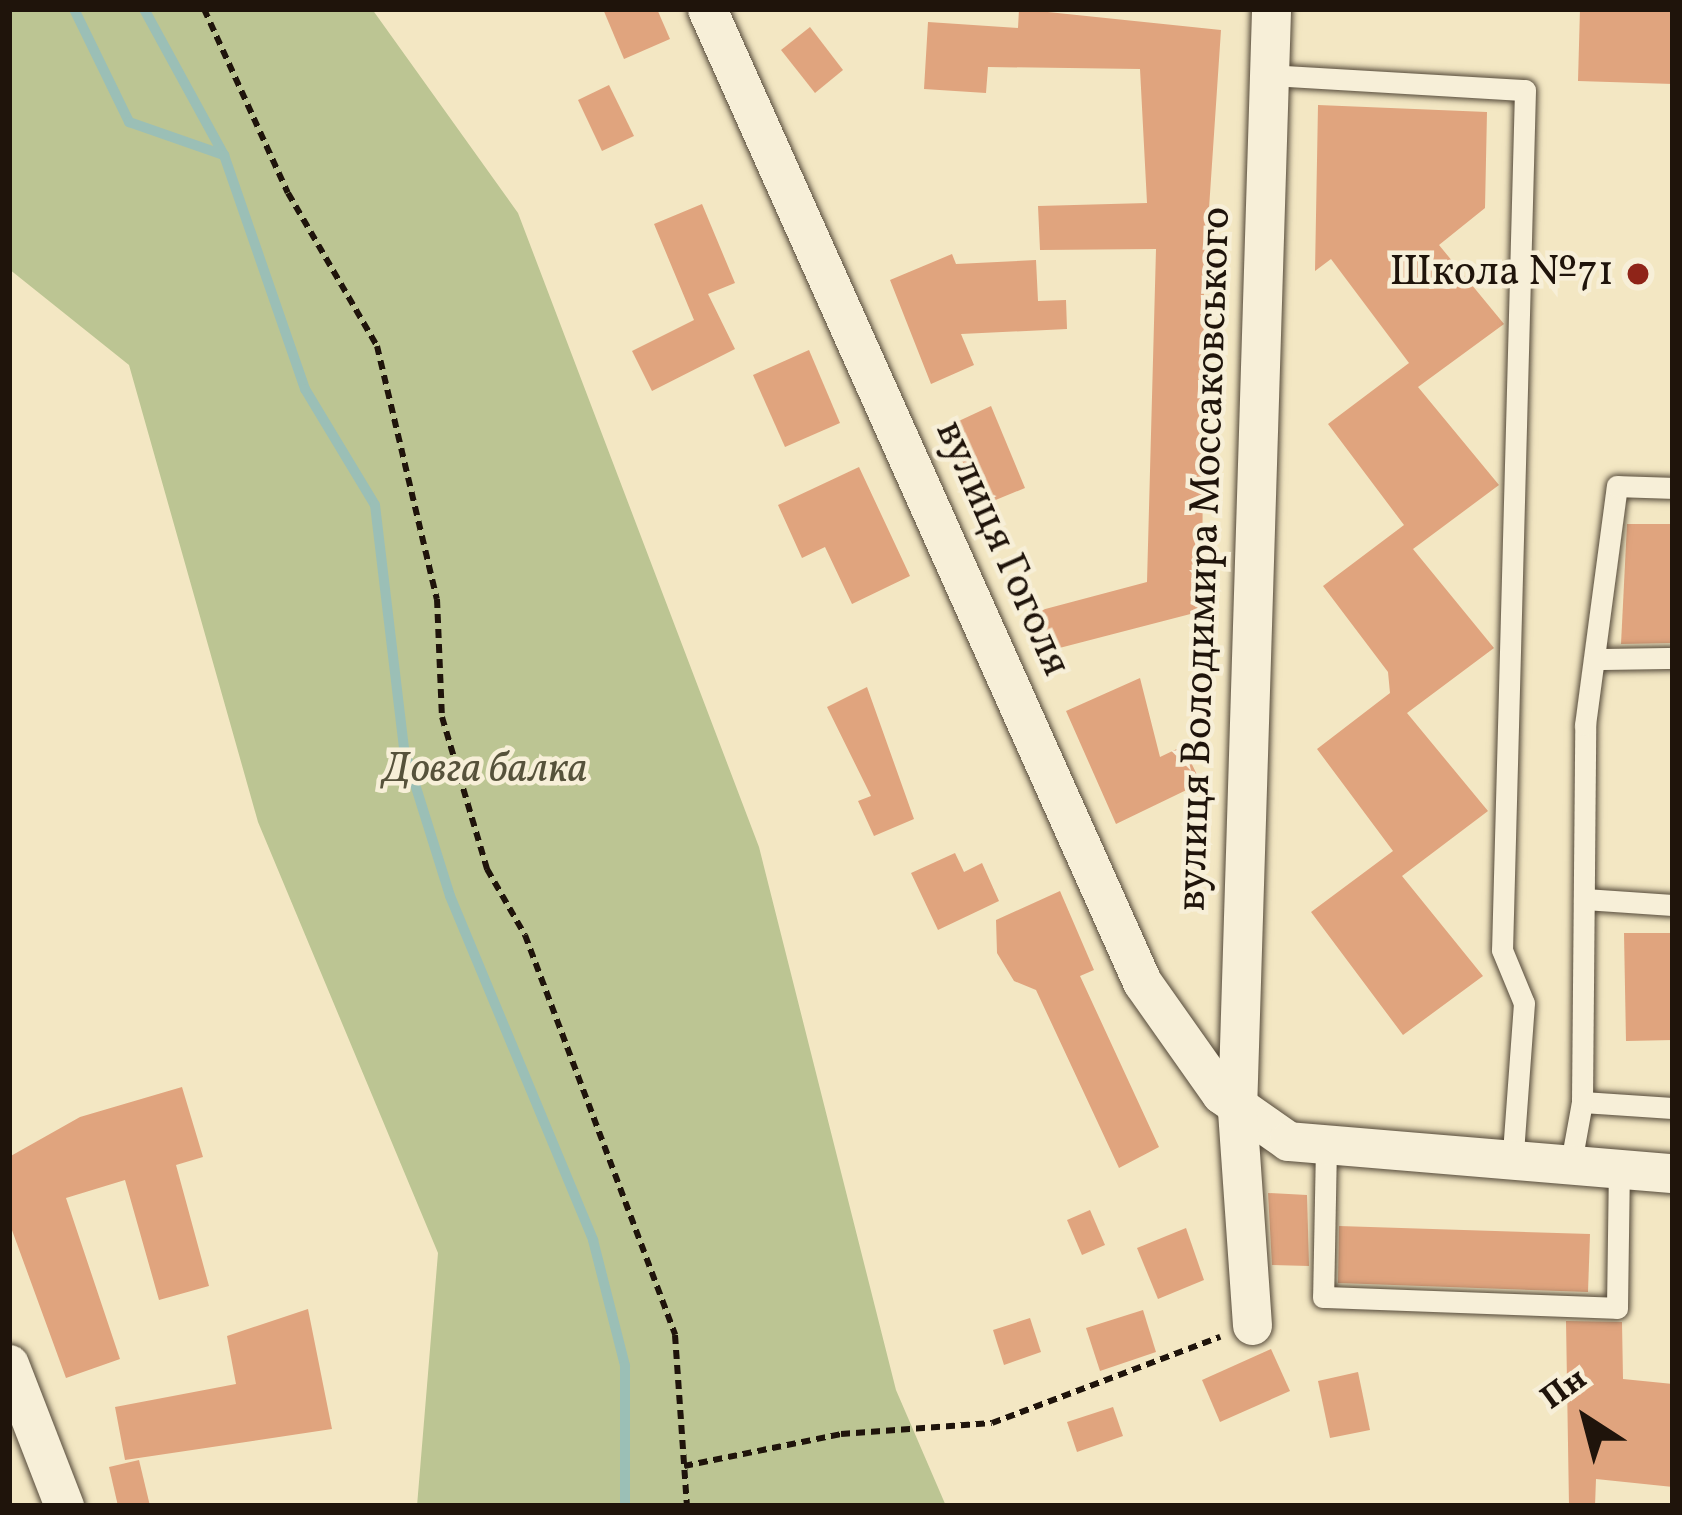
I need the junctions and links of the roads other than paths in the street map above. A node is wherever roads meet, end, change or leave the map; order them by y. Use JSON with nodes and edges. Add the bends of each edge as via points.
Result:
{"nodes":[{"id":1,"x":707,"y":9,"type":"edge"},
{"id":2,"x":1271,"y":9,"type":"edge"},
{"id":3,"x":1269,"y":75,"type":"junction"},
{"id":4,"x":1673,"y":488,"type":"edge"},
{"id":5,"x":1673,"y":658,"type":"edge"},
{"id":6,"x":1597,"y":659,"type":"dead end"},
{"id":7,"x":1583,"y":899,"type":"junction"},
{"id":8,"x":1673,"y":904,"type":"edge"},
{"id":9,"x":1582,"y":1102,"type":"junction"},
{"id":10,"x":1673,"y":1108,"type":"edge"},
{"id":11,"x":1237,"y":1112,"type":"junction"},
{"id":12,"x":1326,"y":1146,"type":"junction"},
{"id":13,"x":1512,"y":1168,"type":"junction"},
{"id":14,"x":1570,"y":1169,"type":"junction"},
{"id":15,"x":1619,"y":1170,"type":"junction"},
{"id":16,"x":1673,"y":1173,"type":"edge"},
{"id":17,"x":1252,"y":1325,"type":"road end"},
{"id":18,"x":9,"y":1364,"type":"edge"},
{"id":19,"x":64,"y":1506,"type":"edge"}],
"edges":[{"from":1,"to":11,"type":"street","name":"вулиця Гоголя","via":[[1142,982]]},
{"from":2,"to":3,"type":"street","name":"вулиця Володимира Моссаковського"},
{"from":3,"to":11,"type":"street","name":"вулиця Володимира Моссаковського"},
{"from":3,"to":13,"type":"lane","via":[[1525,90],[1502,950],[1524,1003]]},
{"from":4,"to":7,"type":"lane","via":[[1617,486],[1586,725]]},
{"from":5,"to":6,"type":"lane"},
{"from":7,"to":8,"type":"lane"},
{"from":7,"to":9,"type":"lane"},
{"from":9,"to":10,"type":"lane"},
{"from":9,"to":14,"type":"lane"},
{"from":11,"to":12,"type":"street","via":[[1288,1141]]},
{"from":11,"to":17,"type":"street","name":"вулиця Володимира Моссаковського"},
{"from":12,"to":13,"type":"street"},
{"from":12,"to":15,"type":"lane","via":[[1323,1297],[1617,1308]]},
{"from":13,"to":14,"type":"street"},
{"from":14,"to":15,"type":"street"},
{"from":15,"to":16,"type":"street"},
{"from":18,"to":19,"type":"street"}]}
